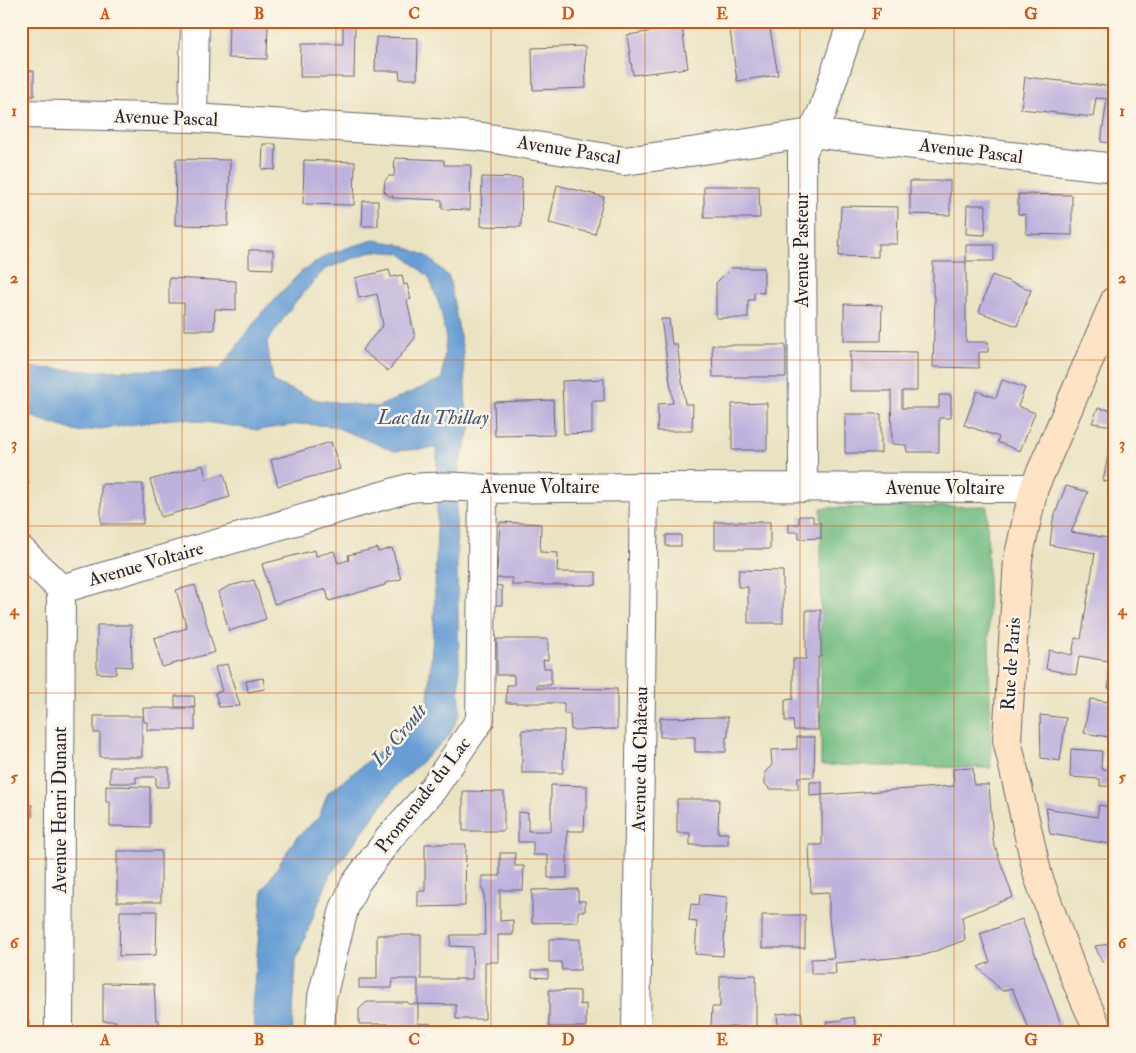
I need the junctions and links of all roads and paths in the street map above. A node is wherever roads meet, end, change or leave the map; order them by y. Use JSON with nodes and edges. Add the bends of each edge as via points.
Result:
{"nodes":[{"id":1,"x":195,"y":21,"type":"edge"},
{"id":2,"x":852,"y":21,"type":"edge"},
{"id":3,"x":21,"y":114,"type":"edge"},
{"id":4,"x":193,"y":118,"type":"junction"},
{"id":5,"x":811,"y":133,"type":"junction"},
{"id":6,"x":1115,"y":168,"type":"edge"},
{"id":7,"x":1115,"y":300,"type":"edge"},
{"id":8,"x":473,"y":487,"type":"junction"},
{"id":9,"x":644,"y":487,"type":"junction"},
{"id":10,"x":802,"y":488,"type":"junction"},
{"id":11,"x":1034,"y":488,"type":"junction"},
{"id":12,"x":21,"y":550,"type":"edge"},
{"id":13,"x":61,"y":589,"type":"junction"},
{"id":14,"x":58,"y":1032,"type":"edge"},
{"id":15,"x":320,"y":1032,"type":"edge"},
{"id":16,"x":636,"y":1032,"type":"edge"},
{"id":17,"x":1098,"y":1032,"type":"edge"}],
"edges":[{"from":1,"to":4,"type":"street"},
{"from":2,"to":5,"type":"street","name":"Avenue Pasteur","via":[[824,110]]},
{"from":3,"to":4,"type":"street","name":"Avenue Pascal"},
{"from":4,"to":5,"type":"street","name":"Avenue Pascal","via":[[483,137],[624,160]]},
{"from":5,"to":6,"type":"street","name":"Avenue Pascal"},
{"from":5,"to":10,"type":"street","name":"Avenue Pasteur","via":[[802,153]]},
{"from":7,"to":11,"type":"street","name":"Rue de Paris"},
{"from":8,"to":9,"type":"street","name":"Avenue Voltaire"},
{"from":8,"to":13,"type":"street","name":"Avenue Voltaire","via":[[409,488]]},
{"from":8,"to":15,"type":"street","name":"Promenade du Lac","via":[[480,720],[432,790],[390,837],[355,884],[344,909],[322,997]]},
{"from":9,"to":10,"type":"street","name":"Avenue Voltaire"},
{"from":9,"to":16,"type":"street","name":"Avenue du Château"},
{"from":10,"to":11,"type":"street","name":"Avenue Voltaire"},
{"from":11,"to":17,"type":"street","name":"Rue de Paris","via":[[1018,559],[1007,740],[1038,876]]},
{"from":12,"to":13,"type":"street"},
{"from":13,"to":14,"type":"street","name":"Avenue Henri Dunant"}]}
